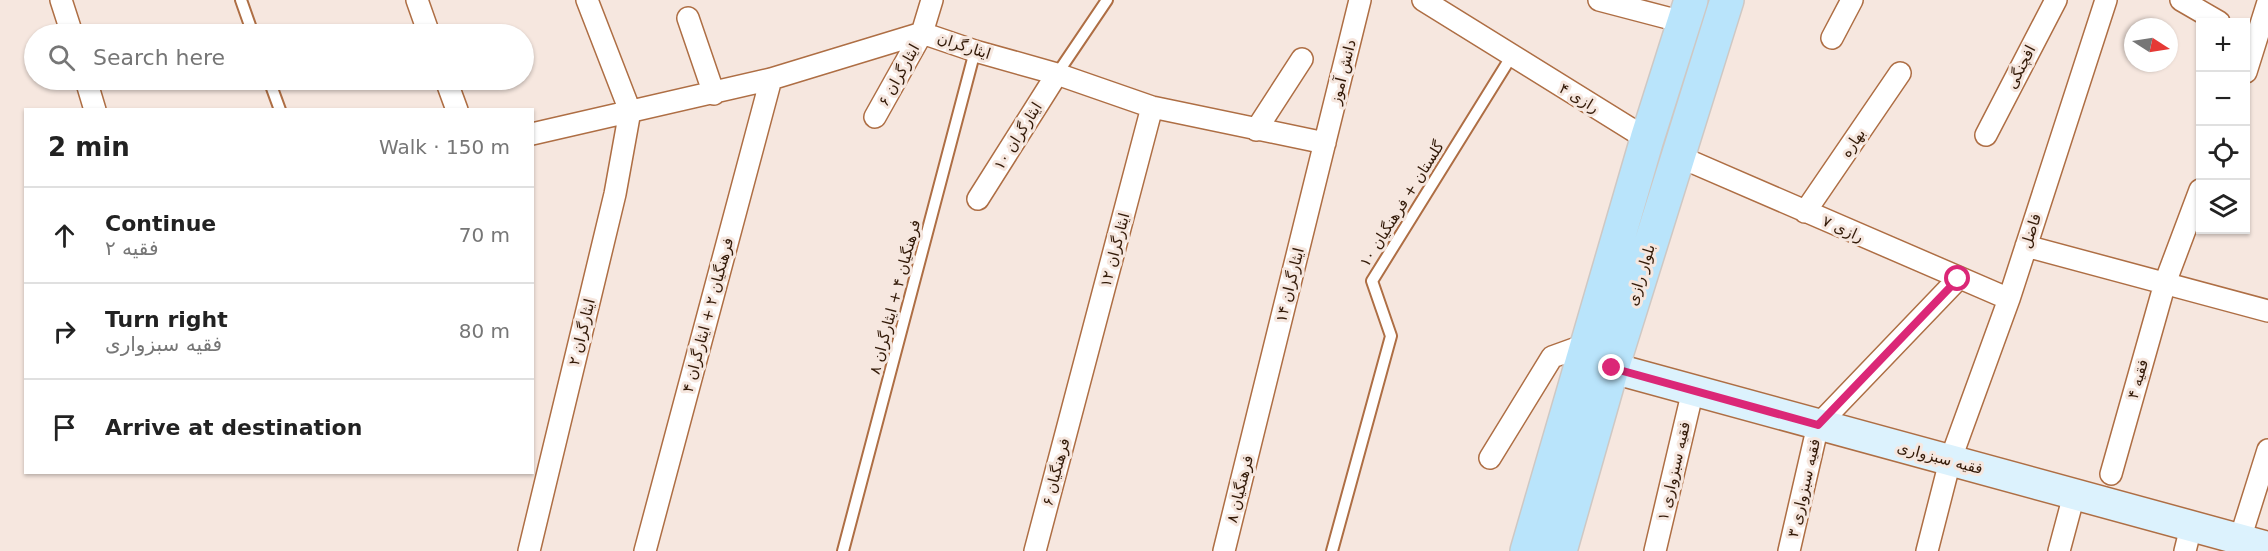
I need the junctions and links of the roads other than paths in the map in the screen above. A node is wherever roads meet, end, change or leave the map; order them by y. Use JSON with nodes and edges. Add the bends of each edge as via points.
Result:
{"nodes":[{"id":1,"x":61,"y":0,"type":"edge"},
{"id":2,"x":241,"y":0,"type":"edge"},
{"id":3,"x":417,"y":0,"type":"edge"},
{"id":4,"x":587,"y":0,"type":"edge"},
{"id":5,"x":932,"y":0,"type":"edge"},
{"id":6,"x":1107,"y":0,"type":"edge"},
{"id":7,"x":1360,"y":0,"type":"edge"},
{"id":8,"x":1423,"y":0,"type":"edge"},
{"id":9,"x":1599,"y":0,"type":"edge"},
{"id":10,"x":1727,"y":0,"type":"edge"},
{"id":11,"x":1852,"y":0,"type":"edge"},
{"id":12,"x":2056,"y":0,"type":"edge"},
{"id":13,"x":2106,"y":0,"type":"edge"},
{"id":14,"x":2181,"y":0,"type":"edge"},
{"id":15,"x":2268,"y":2,"type":"edge"},
{"id":16,"x":1687,"y":11,"type":"edge"},
{"id":17,"x":688,"y":18,"type":"dead end"},
{"id":18,"x":2212,"y":18,"type":"edge"},
{"id":19,"x":69,"y":24,"type":"edge"},
{"id":20,"x":249,"y":24,"type":"edge"},
{"id":21,"x":425,"y":24,"type":"edge"},
{"id":22,"x":922,"y":33,"type":"junction"},
{"id":23,"x":1832,"y":38,"type":"dead end"},
{"id":24,"x":2251,"y":42,"type":"edge"},
{"id":25,"x":975,"y":51,"type":"junction"},
{"id":26,"x":1511,"y":57,"type":"junction"},
{"id":27,"x":1302,"y":59,"type":"dead end"},
{"id":28,"x":1900,"y":73,"type":"dead end"},
{"id":29,"x":1057,"y":74,"type":"junction"},
{"id":30,"x":771,"y":79,"type":"junction"},
{"id":31,"x":89,"y":90,"type":"edge"},
{"id":32,"x":273,"y":90,"type":"edge"},
{"id":33,"x":450,"y":90,"type":"edge"},
{"id":34,"x":714,"y":94,"type":"junction"},
{"id":35,"x":1152,"y":107,"type":"junction"},
{"id":36,"x":94,"y":108,"type":"edge"},
{"id":37,"x":279,"y":108,"type":"edge"},
{"id":38,"x":456,"y":108,"type":"edge"},
{"id":39,"x":630,"y":111,"type":"junction"},
{"id":40,"x":875,"y":117,"type":"dead end"},
{"id":41,"x":1256,"y":130,"type":"junction"},
{"id":42,"x":534,"y":134,"type":"edge"},
{"id":43,"x":1986,"y":135,"type":"dead end"},
{"id":44,"x":1647,"y":139,"type":"junction"},
{"id":45,"x":1325,"y":143,"type":"junction"},
{"id":46,"x":1678,"y":156,"type":"junction"},
{"id":47,"x":978,"y":199,"type":"dead end"},
{"id":48,"x":2196,"y":201,"type":"edge"},
{"id":49,"x":1805,"y":212,"type":"junction"},
{"id":50,"x":2026,"y":246,"type":"junction"},
{"id":51,"x":1958,"y":279,"type":"junction"},
{"id":52,"x":2165,"y":283,"type":"junction"},
{"id":53,"x":2009,"y":299,"type":"junction"},
{"id":54,"x":2268,"y":310,"type":"edge"},
{"id":55,"x":1587,"y":344,"type":"junction"},
{"id":56,"x":1612,"y":368,"type":"junction"},
{"id":57,"x":1694,"y":390,"type":"junction"},
{"id":58,"x":1077,"y":393,"type":"joint"},
{"id":59,"x":1818,"y":425,"type":"junction"},
{"id":60,"x":1255,"y":427,"type":"joint"},
{"id":61,"x":2268,"y":450,"type":"edge"},
{"id":62,"x":1490,"y":458,"type":"dead end"},
{"id":63,"x":1950,"y":461,"type":"junction"},
{"id":64,"x":2110,"y":474,"type":"dead end"},
{"id":65,"x":2074,"y":495,"type":"junction"},
{"id":66,"x":2188,"y":539,"type":"edge"},
{"id":67,"x":2254,"y":543,"type":"edge"},
{"id":68,"x":529,"y":551,"type":"edge"},
{"id":69,"x":645,"y":551,"type":"edge"},
{"id":70,"x":843,"y":551,"type":"edge"},
{"id":71,"x":1035,"y":551,"type":"edge"},
{"id":72,"x":1224,"y":551,"type":"edge"},
{"id":73,"x":1332,"y":551,"type":"edge"},
{"id":74,"x":1527,"y":551,"type":"edge"},
{"id":75,"x":1560,"y":551,"type":"edge"},
{"id":76,"x":1655,"y":551,"type":"edge"},
{"id":77,"x":1789,"y":551,"type":"edge"},
{"id":78,"x":1927,"y":551,"type":"edge"},
{"id":79,"x":2060,"y":551,"type":"edge"}],
"edges":[{"from":1,"to":19,"type":"street"},
{"from":2,"to":20,"type":"lane"},
{"from":3,"to":21,"type":"street"},
{"from":4,"to":39,"type":"street"},
{"from":5,"to":22,"type":"street","name":"ایثارگران ۶"},
{"from":6,"to":29,"type":"lane"},
{"from":7,"to":45,"type":"street","name":"دانش آموز"},
{"from":8,"to":26,"type":"street","name":"رازی ۴"},
{"from":9,"to":16,"type":"street"},
{"from":10,"to":46,"type":"main road","name":"بلوار رازی"},
{"from":11,"to":23,"type":"street"},
{"from":12,"to":43,"type":"street","name":"افچنگی"},
{"from":13,"to":50,"type":"street","name":"فاضل"},
{"from":14,"to":18,"type":"street"},
{"from":15,"to":24,"type":"street"},
{"from":16,"to":44,"type":"main road"},
{"from":17,"to":34,"type":"street"},
{"from":22,"to":25,"type":"street","name":"ایثارگران"},
{"from":22,"to":30,"type":"street","name":"ایثارگران"},
{"from":22,"to":40,"type":"street","name":"ایثارگران ۶"},
{"from":25,"to":29,"type":"street","name":"ایثارگران"},
{"from":25,"to":70,"type":"lane","name":"فرهنگیان ۴ + ایثارگران ۸"},
{"from":26,"to":44,"type":"street","name":"رازی ۴"},
{"from":26,"to":73,"type":"lane","name":"گلستان + فرهنگیان ۱۰","via":[[1372,281],[1391,336]]},
{"from":27,"to":41,"type":"street"},
{"from":28,"to":49,"type":"street","name":"بهاره"},
{"from":29,"to":35,"type":"street","name":"ایثارگران"},
{"from":29,"to":47,"type":"street","name":"ایثارگران ۱۰"},
{"from":30,"to":34,"type":"street","name":"ایثارگران"},
{"from":30,"to":69,"type":"street","name":"فرهنگیان ۲ + ایثارگران ۴"},
{"from":31,"to":36,"type":"street"},
{"from":32,"to":37,"type":"lane"},
{"from":33,"to":38,"type":"street"},
{"from":34,"to":39,"type":"street","name":"ایثارگران"},
{"from":35,"to":41,"type":"street","name":"ایثارگران"},
{"from":35,"to":58,"type":"street","name":"ایثارگران ۱۲"},
{"from":39,"to":42,"type":"street","name":"ایثارگران"},
{"from":39,"to":68,"type":"street","name":"ایثارگران ۲","via":[[615,194]]},
{"from":41,"to":45,"type":"street","name":"ایثارگران"},
{"from":44,"to":55,"type":"main road"},
{"from":45,"to":60,"type":"street","name":"ایثارگران ۱۴"},
{"from":46,"to":49,"type":"street","name":"رازی ۷"},
{"from":46,"to":56,"type":"main road","name":"بلوار رازی"},
{"from":48,"to":52,"type":"street","name":"فقیه ۴"},
{"from":49,"to":51,"type":"street","name":"رازی ۷"},
{"from":50,"to":52,"type":"street"},
{"from":50,"to":53,"type":"street","name":"فاضل"},
{"from":51,"to":53,"type":"street","name":"رازی ۷"},
{"from":51,"to":59,"type":"street"},
{"from":52,"to":54,"type":"street"},
{"from":52,"to":64,"type":"street","name":"فقیه ۴"},
{"from":53,"to":63,"type":"street","name":"فاضل"},
{"from":55,"to":62,"type":"street","via":[[1552,357]]},
{"from":55,"to":74,"type":"main road"},
{"from":56,"to":57,"type":"street","name":"فقیه سبزواری"},
{"from":56,"to":75,"type":"main road","name":"بلوار رازی"},
{"from":57,"to":59,"type":"street","name":"فقیه سبزواری"},
{"from":57,"to":76,"type":"street","name":"فقیه سبزواری ۱"},
{"from":58,"to":71,"type":"street","name":"فرهنگیان ۶"},
{"from":59,"to":63,"type":"street","name":"فقیه سبزواری"},
{"from":59,"to":77,"type":"street","name":"فقیه سبزواری ۳"},
{"from":60,"to":72,"type":"street","name":"فرهنگیان ۸"},
{"from":61,"to":67,"type":"street"},
{"from":63,"to":65,"type":"street","name":"فقیه سبزواری"},
{"from":63,"to":78,"type":"street","name":"فاضل"},
{"from":65,"to":66,"type":"street","name":"فقیه سبزواری"},
{"from":65,"to":79,"type":"street"},
{"from":66,"to":67,"type":"street","name":"فقیه سبزواری"}]}
